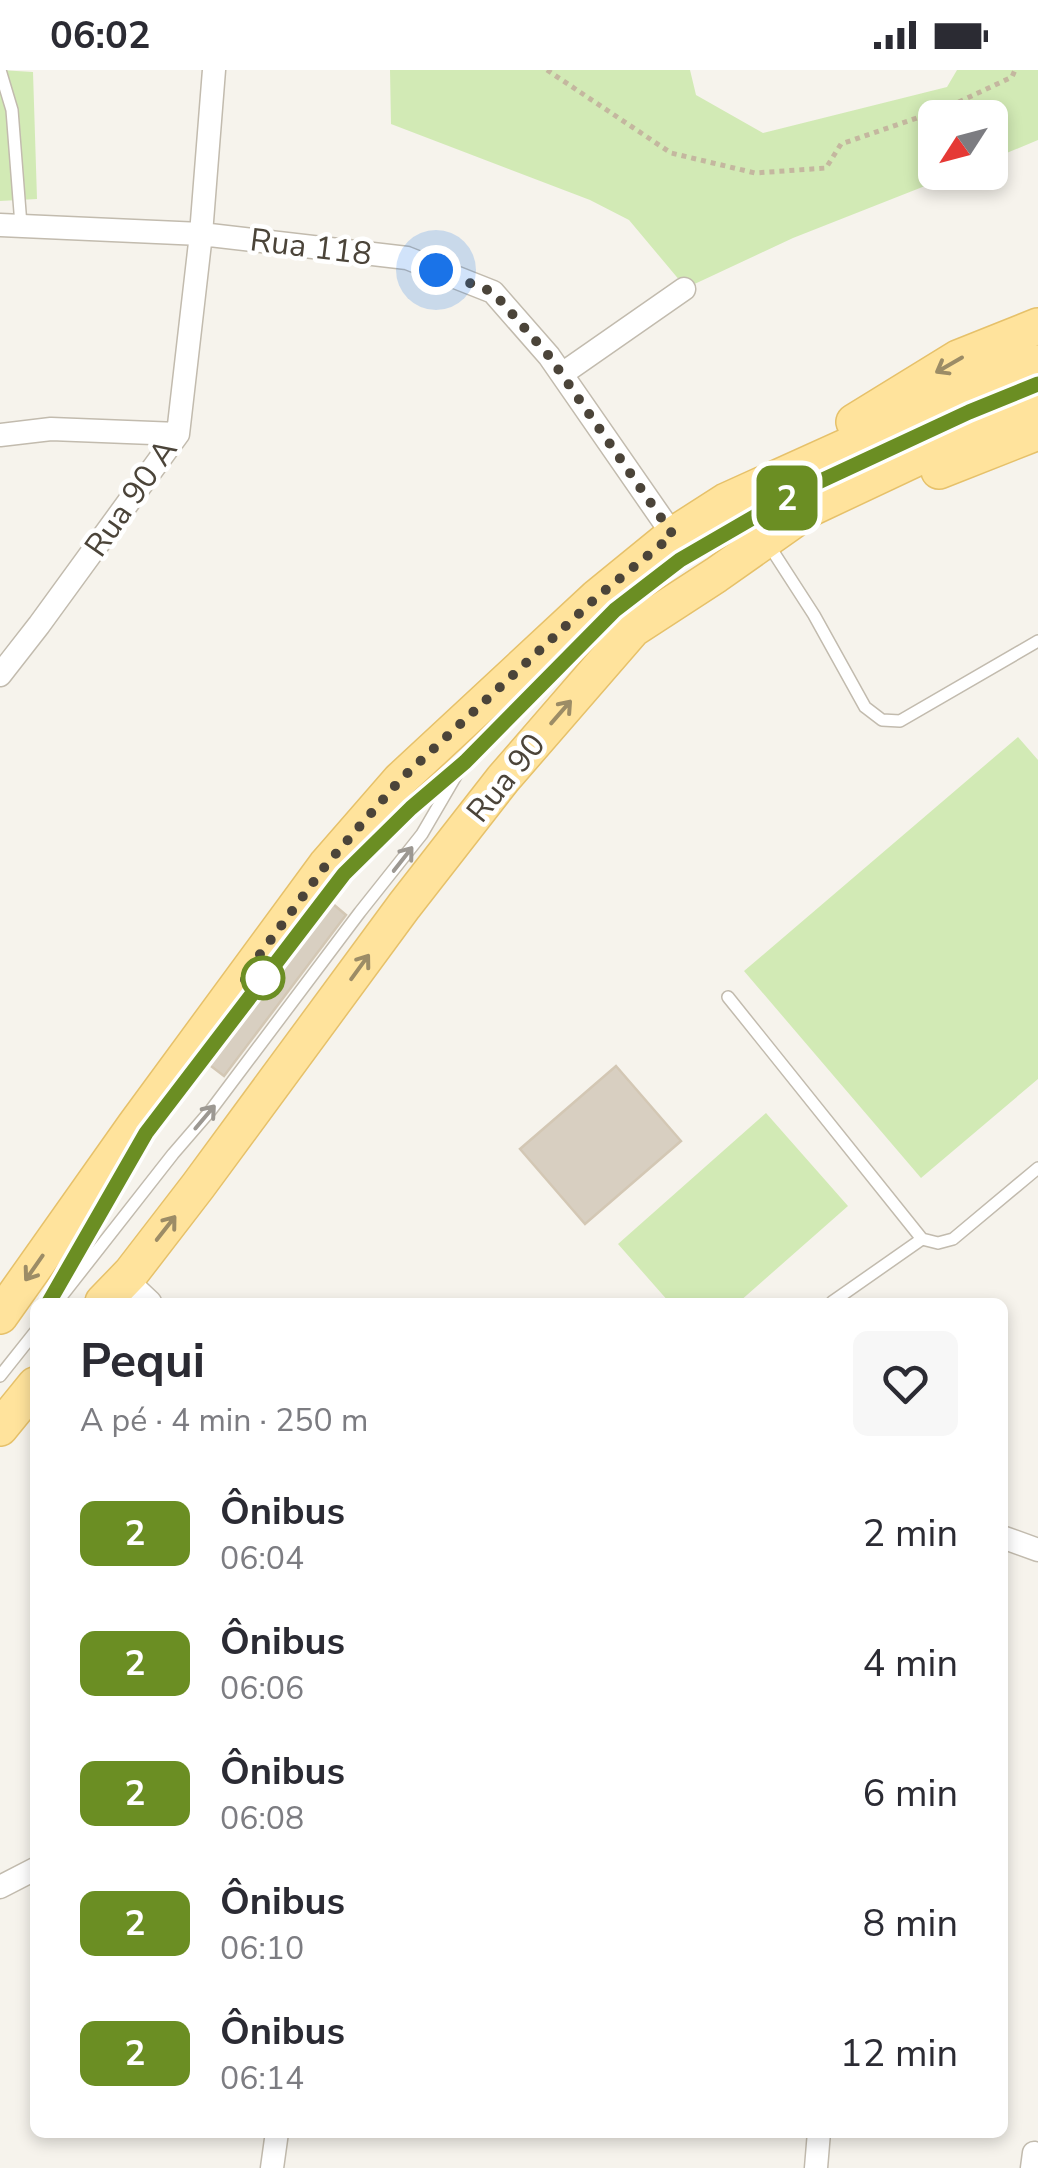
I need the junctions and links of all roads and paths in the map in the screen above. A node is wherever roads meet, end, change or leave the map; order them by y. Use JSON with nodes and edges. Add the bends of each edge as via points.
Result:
{"nodes":[{"id":1,"x":0,"y":70,"type":"edge"},
{"id":2,"x":214,"y":70,"type":"edge"},
{"id":3,"x":547,"y":70,"type":"edge"},
{"id":4,"x":1016,"y":70,"type":"edge"},
{"id":5,"x":10,"y":225,"type":"edge"},
{"id":6,"x":202,"y":234,"type":"junction"},
{"id":7,"x":684,"y":289,"type":"dead end"},
{"id":8,"x":1038,"y":326,"type":"edge"},
{"id":9,"x":1038,"y":362,"type":"edge"},
{"id":10,"x":562,"y":374,"type":"junction"},
{"id":11,"x":1038,"y":384,"type":"edge"},
{"id":12,"x":1038,"y":404,"type":"edge"},
{"id":13,"x":1038,"y":432,"type":"edge"},
{"id":14,"x":178,"y":434,"type":"junction"},
{"id":15,"x":0,"y":435,"type":"edge"},
{"id":16,"x":726,"y":501,"type":"junction"},
{"id":17,"x":673,"y":535,"type":"junction"},
{"id":18,"x":772,"y":550,"type":"junction"},
{"id":19,"x":716,"y":575,"type":"junction"},
{"id":20,"x":1038,"y":641,"type":"edge"},
{"id":21,"x":0,"y":674,"type":"edge"},
{"id":22,"x":465,"y":762,"type":"junction"},
{"id":23,"x":273,"y":965,"type":"dead end"},
{"id":24,"x":728,"y":997,"type":"dead end"},
{"id":25,"x":136,"y":1150,"type":"dead end"},
{"id":26,"x":1038,"y":1168,"type":"edge"},
{"id":27,"x":922,"y":1240,"type":"junction"},
{"id":28,"x":140,"y":1288,"type":"edge"},
{"id":29,"x":50,"y":1298,"type":"edge"},
{"id":30,"x":61,"y":1298,"type":"edge"},
{"id":31,"x":114,"y":1298,"type":"edge"},
{"id":32,"x":838,"y":1298,"type":"edge"},
{"id":33,"x":0,"y":1316,"type":"edge"},
{"id":34,"x":30,"y":1336,"type":"edge"},
{"id":35,"x":0,"y":1376,"type":"edge"},
{"id":36,"x":30,"y":1391,"type":"edge"},
{"id":37,"x":0,"y":1428,"type":"edge"},
{"id":38,"x":1008,"y":1539,"type":"edge"},
{"id":39,"x":1038,"y":1550,"type":"edge"},
{"id":40,"x":30,"y":1872,"type":"edge"},
{"id":41,"x":0,"y":1887,"type":"edge"},
{"id":42,"x":276,"y":2138,"type":"edge"},
{"id":43,"x":818,"y":2138,"type":"edge"},
{"id":44,"x":272,"y":2168,"type":"edge"},
{"id":45,"x":816,"y":2168,"type":"edge"}],
"edges":[{"from":1,"to":5,"type":"lane","via":[[12,110]]},
{"from":2,"to":6,"type":"street","name":"Rua 90 A"},
{"from":3,"to":4,"type":"path","via":[[671,154],[755,173],[826,168],[841,144],[946,108]]},
{"from":5,"to":6,"type":"street","name":"Rua 118"},
{"from":6,"to":10,"type":"street","name":"Rua 118","via":[[406,258],[493,292]]},
{"from":6,"to":14,"type":"street","name":"Rua 90 A"},
{"from":7,"to":10,"type":"street"},
{"from":8,"to":16,"type":"main road","one_way":true,"via":[[958,358]]},
{"from":9,"to":16,"type":"main road","name":"Rua 90"},
{"from":10,"to":17,"type":"street","name":"Rua 118"},
{"from":11,"to":22,"type":"lane","via":[[799,491],[680,560],[615,610]]},
{"from":12,"to":19,"type":"main road","name":"Rua 90","via":[[810,508]]},
{"from":13,"to":18,"type":"main road"},
{"from":14,"to":15,"type":"street","via":[[51,429]]},
{"from":14,"to":21,"type":"street","name":"Rua 90 A"},
{"from":16,"to":17,"type":"main road","name":"Rua 90"},
{"from":17,"to":33,"type":"main road","name":"Rua 90","one_way":true,"via":[[400,780],[326,865]]},
{"from":18,"to":19,"type":"main road"},
{"from":18,"to":20,"type":"lane","via":[[865,708],[882,720],[900,721]]},
{"from":28,"to":19,"type":"main road","name":"Rua 90","one_way":true,"via":[[198,1186],[503,779],[633,629]]},
{"from":22,"to":23,"type":"lane","via":[[344,874]]},
{"from":30,"to":22,"type":"lane","one_way":true,"via":[[422,834]]},
{"from":24,"to":27,"type":"lane"},
{"from":25,"to":29,"type":"lane"},
{"from":26,"to":27,"type":"lane","via":[[953,1238]]},
{"from":27,"to":32,"type":"lane"},
{"from":28,"to":31,"type":"main road","name":"Rua 90"},
{"from":34,"to":35,"type":"lane"},
{"from":36,"to":37,"type":"main road"},
{"from":38,"to":39,"type":"street"},
{"from":40,"to":41,"type":"street"},
{"from":42,"to":44,"type":"street"},
{"from":43,"to":45,"type":"street"}]}
